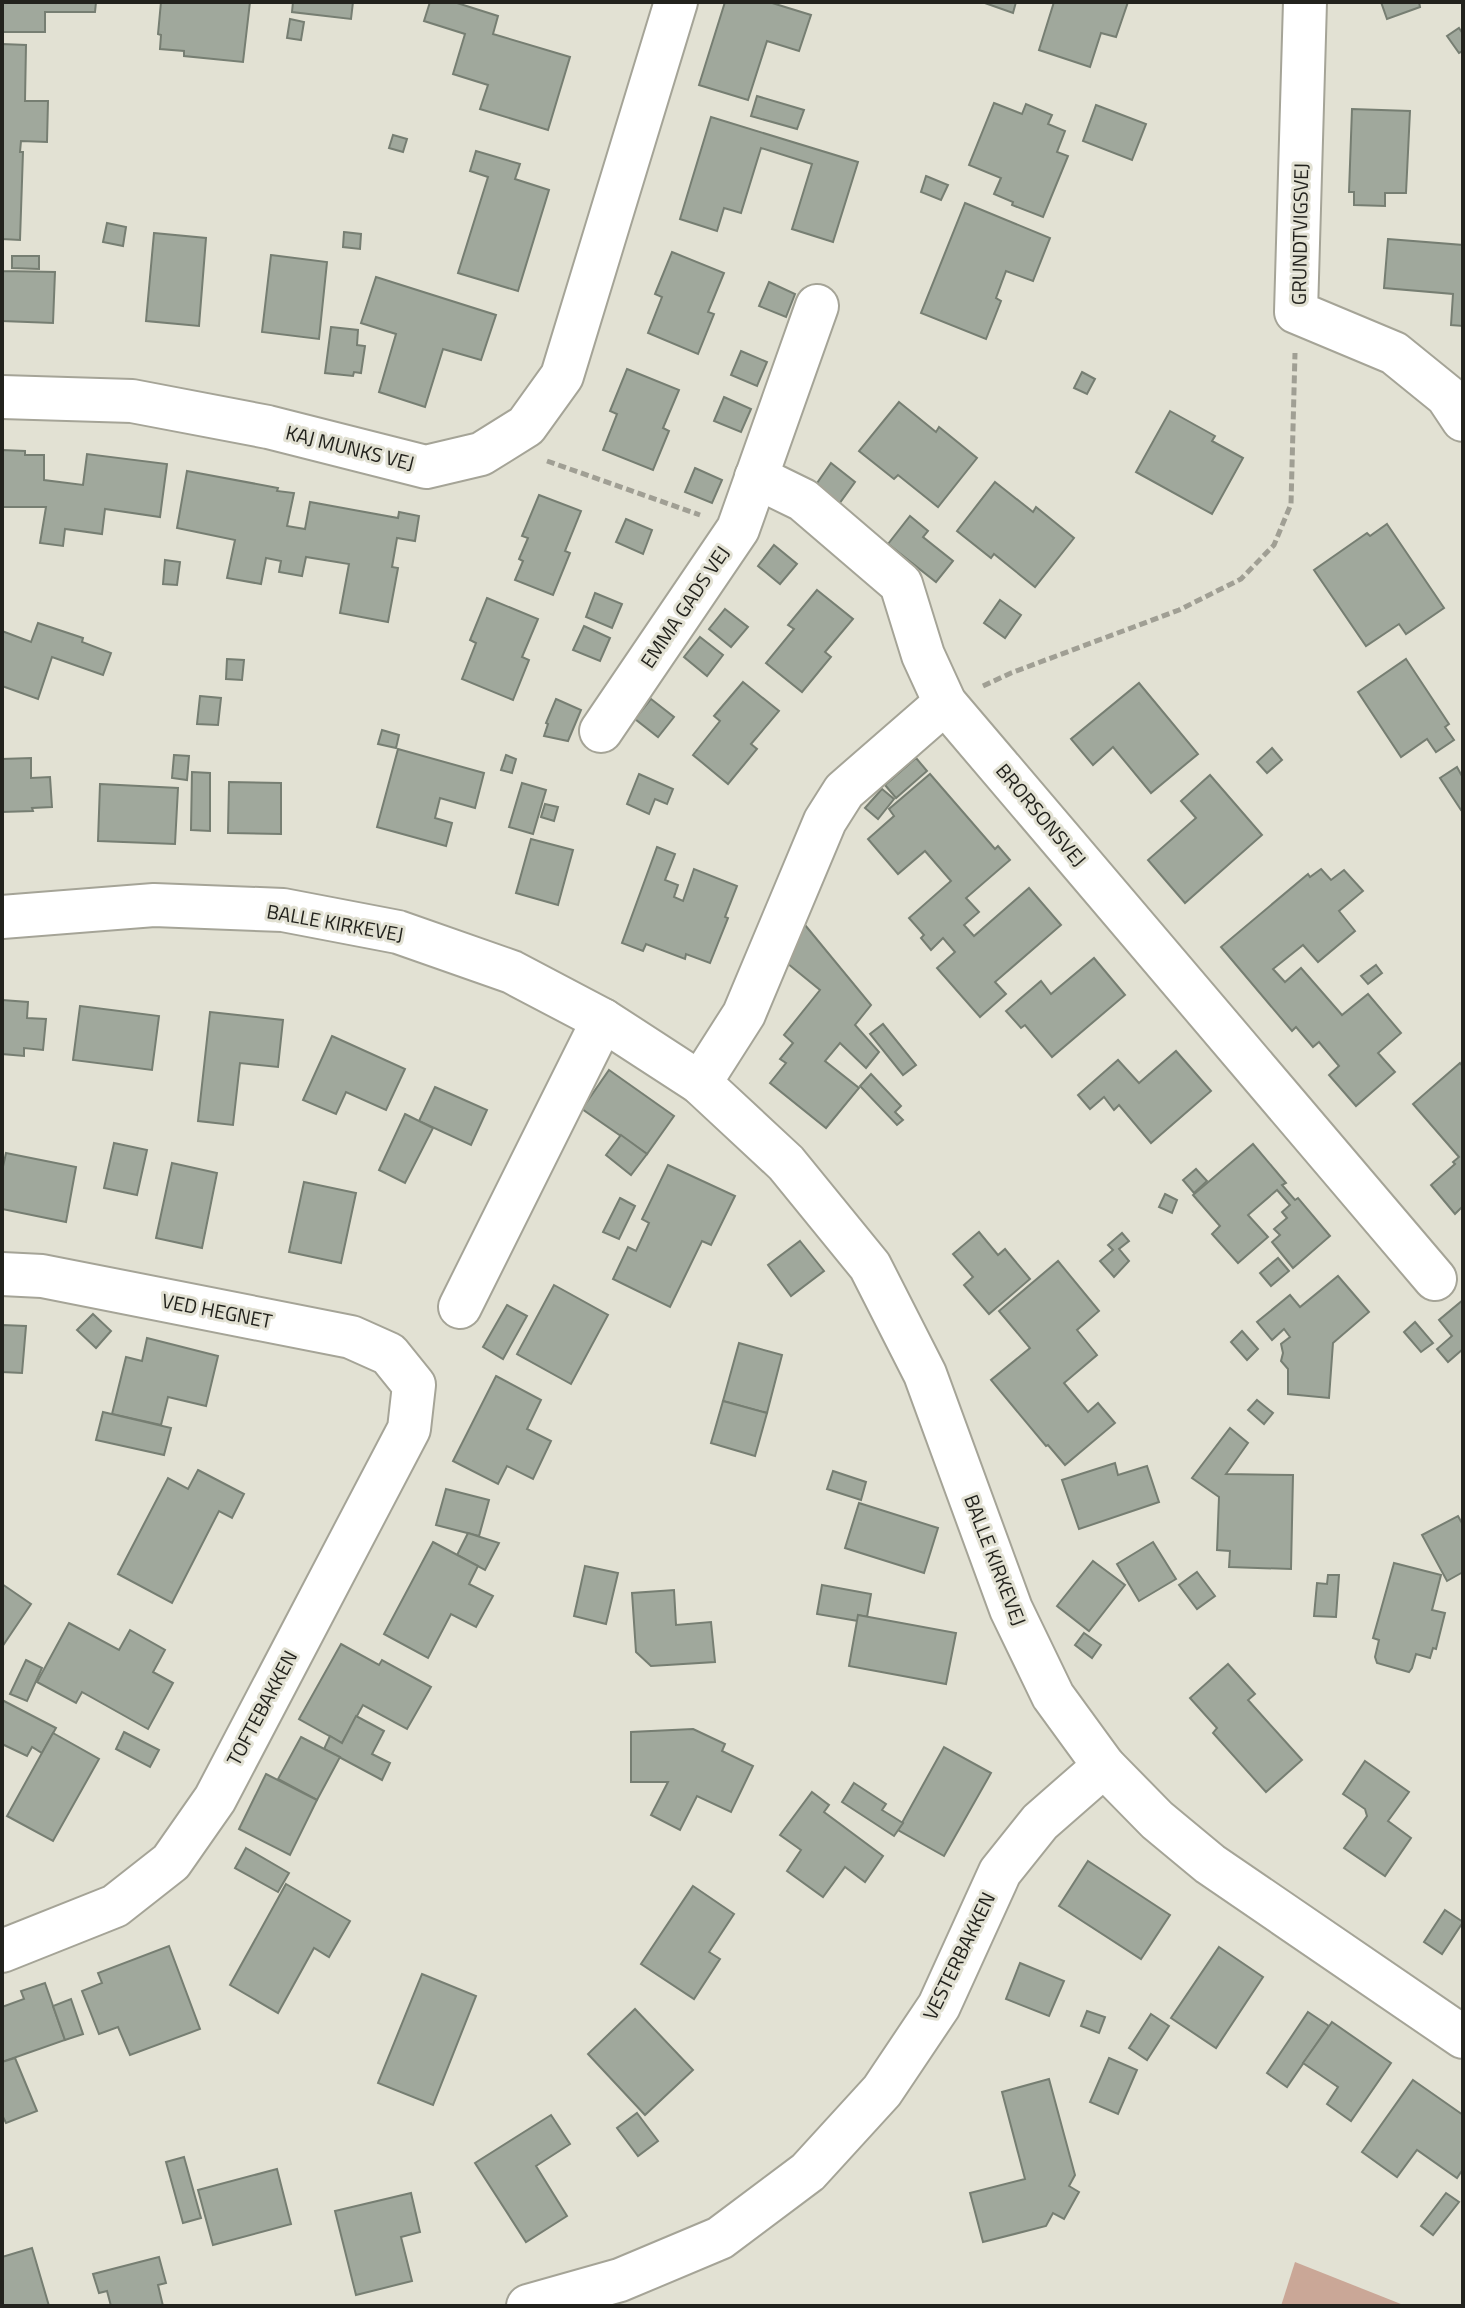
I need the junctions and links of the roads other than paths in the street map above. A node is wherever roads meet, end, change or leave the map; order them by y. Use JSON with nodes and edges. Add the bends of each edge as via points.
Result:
{"nodes":[{"id":1,"x":676,"y":2,"type":"edge"},
{"id":2,"x":1305,"y":2,"type":"edge"},
{"id":3,"x":817,"y":306,"type":"dead end"},
{"id":4,"x":2,"y":397,"type":"edge"},
{"id":5,"x":1463,"y":420,"type":"edge"},
{"id":6,"x":756,"y":477,"type":"junction"},
{"id":7,"x":945,"y":703,"type":"junction"},
{"id":8,"x":601,"y":731,"type":"dead end"},
{"id":9,"x":2,"y":917,"type":"edge"},
{"id":10,"x":603,"y":1020,"type":"junction"},
{"id":11,"x":700,"y":1083,"type":"junction"},
{"id":12,"x":2,"y":1274,"type":"edge"},
{"id":13,"x":1435,"y":1279,"type":"dead end"},
{"id":14,"x":460,"y":1307,"type":"dead end"},
{"id":15,"x":414,"y":1385,"type":"joint"},
{"id":16,"x":1104,"y":1766,"type":"junction"},
{"id":17,"x":6,"y":1940,"type":"edge"},
{"id":18,"x":1463,"y":2037,"type":"edge"},
{"id":19,"x":528,"y":2306,"type":"edge"}],
"edges":[{"from":1,"to":4,"type":"street","name":"KAJ MUNKS VEJ","via":[[562,376],[526,426],[481,454],[426,467],[268,427],[132,401]]},
{"from":2,"to":5,"type":"street","name":"GRUNDTVIGSVEJ","via":[[1296,312],[1394,353],[1447,396]]},
{"from":3,"to":6,"type":"street","name":"EMMA GADS VEJ"},
{"from":6,"to":7,"type":"street","via":[[803,500],[901,584]]},
{"from":6,"to":8,"type":"street","name":"EMMA GADS VEJ","via":[[738,529]]},
{"from":7,"to":11,"type":"street","via":[[844,791],[825,821],[744,1014]]},
{"from":7,"to":13,"type":"street","name":"BRORSONSVEJ"},
{"from":9,"to":10,"type":"street","name":"BALLE KIRKEVEJ","via":[[154,905],[283,910],[398,932],[512,972]]},
{"from":10,"to":11,"type":"street","name":"BALLE KIRKEVEJ"},
{"from":10,"to":14,"type":"street"},
{"from":11,"to":16,"type":"street","name":"BALLE KIRKEVEJ","via":[[786,1163],[870,1266],[925,1374],[1011,1609],[1053,1696]]},
{"from":12,"to":15,"type":"street","name":"VED HEGNET","via":[[42,1276],[351,1337],[389,1354]]},
{"from":15,"to":17,"type":"street","name":"TOFTEBAKKEN","via":[[409,1429],[215,1799],[171,1862],[115,1906]]},
{"from":16,"to":18,"type":"street","name":"BALLE KIRKEVEJ","via":[[1210,1864]]},
{"from":16,"to":19,"type":"street","name":"VESTERBAKKEN","via":[[1040,1822],[1000,1872],[939,2006],[882,2091],[808,2172],[720,2238],[620,2280]]}]}
